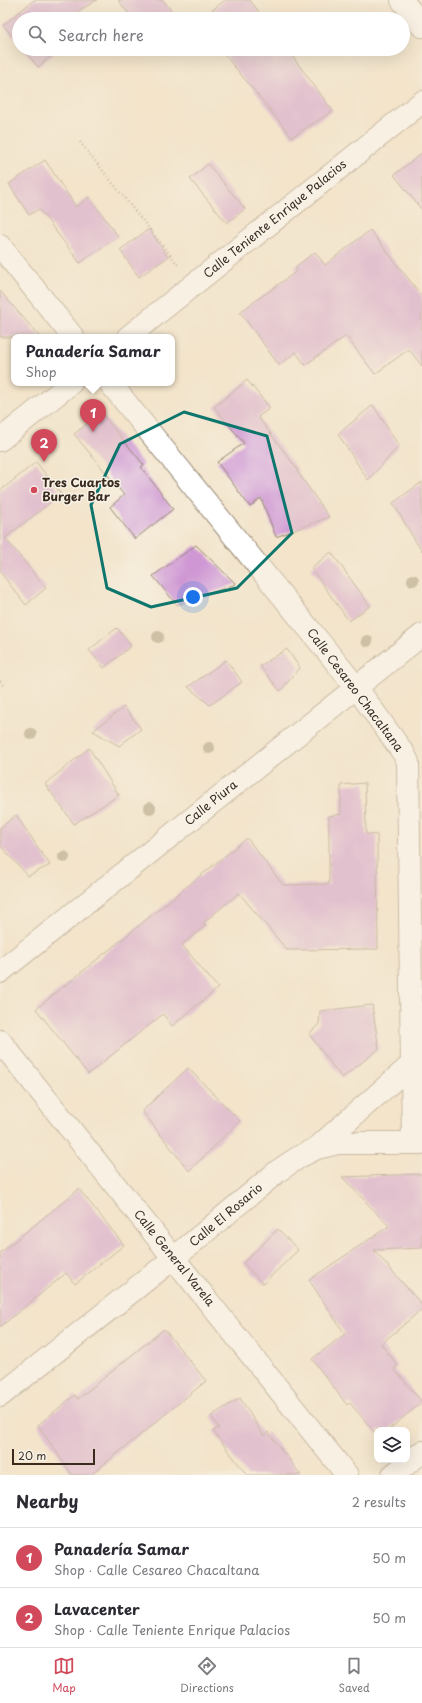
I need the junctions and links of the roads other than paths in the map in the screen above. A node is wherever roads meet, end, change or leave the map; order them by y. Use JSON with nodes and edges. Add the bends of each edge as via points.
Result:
{"nodes":[{"id":1,"x":402,"y":0,"type":"edge"},
{"id":2,"x":422,"y":26,"type":"edge"},
{"id":3,"x":422,"y":102,"type":"edge"},
{"id":4,"x":0,"y":246,"type":"edge"},
{"id":5,"x":72,"y":334,"type":"edge"},
{"id":6,"x":132,"y":334,"type":"edge"},
{"id":7,"x":67,"y":386,"type":"edge"},
{"id":8,"x":112,"y":386,"type":"edge"},
{"id":9,"x":0,"y":440,"type":"edge"},
{"id":10,"x":422,"y":635,"type":"edge"},
{"id":11,"x":356,"y":687,"type":"junction"},
{"id":12,"x":0,"y":972,"type":"edge"},
{"id":13,"x":0,"y":1041,"type":"edge"},
{"id":14,"x":412,"y":1064,"type":"junction"},
{"id":15,"x":418,"y":1143,"type":"edge"},
{"id":16,"x":317,"y":1148,"type":"junction"},
{"id":17,"x":174,"y":1258,"type":"junction"},
{"id":18,"x":0,"y":1396,"type":"edge"},
{"id":19,"x":422,"y":1452,"type":"edge"},
{"id":20,"x":347,"y":1475,"type":"edge"},
{"id":21,"x":393,"y":1475,"type":"edge"}],
"edges":[{"from":1,"to":2,"type":"street"},
{"from":3,"to":6,"type":"street","name":"Calle Teniente Enrique Palacios"},
{"from":4,"to":5,"type":"street"},
{"from":7,"to":9,"type":"street"},
{"from":8,"to":11,"type":"street","name":"Calle Cesareo Chacaltana"},
{"from":10,"to":11,"type":"street","name":"Calle Piura"},
{"from":11,"to":12,"type":"street","name":"Calle Piura"},
{"from":11,"to":14,"type":"street","name":"Calle Cesareo Chacaltana","via":[[408,762]]},
{"from":13,"to":17,"type":"street","name":"Calle General Varela"},
{"from":14,"to":15,"type":"street","name":"Calle Cesareo Chacaltana"},
{"from":14,"to":16,"type":"street"},
{"from":15,"to":16,"type":"street","name":"Calle El Rosario","via":[[338,1143]]},
{"from":16,"to":17,"type":"street","name":"Calle El Rosario","via":[[278,1171]]},
{"from":17,"to":18,"type":"street","name":"Calle El Rosario"},
{"from":17,"to":20,"type":"street","name":"Calle General Varela"},
{"from":19,"to":21,"type":"street"}]}
